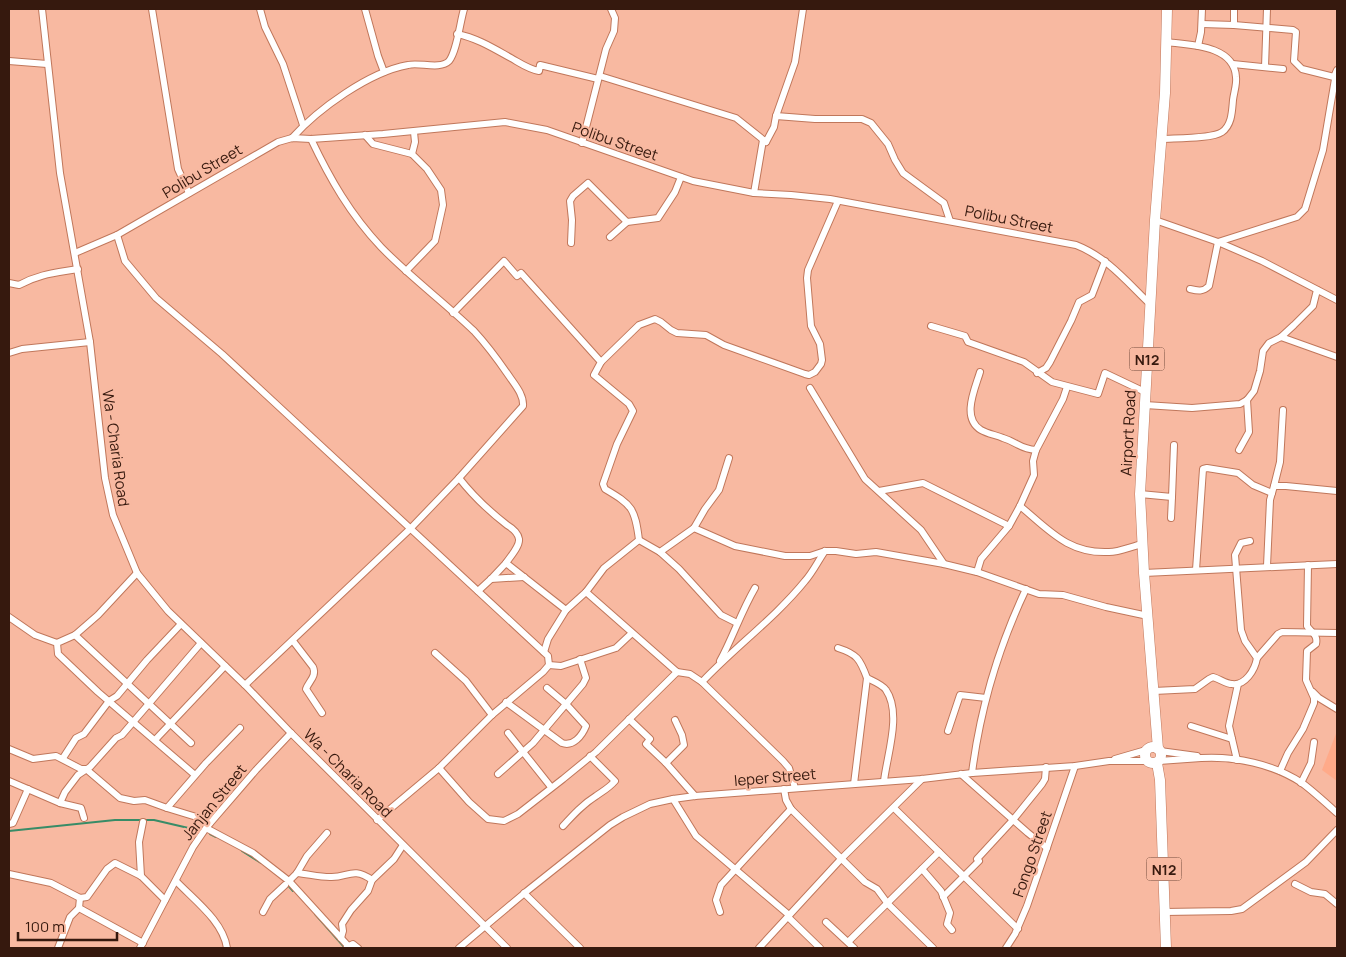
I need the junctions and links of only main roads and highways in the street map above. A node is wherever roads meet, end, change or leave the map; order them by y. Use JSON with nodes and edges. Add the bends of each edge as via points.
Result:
{"nodes":[{"id":1,"x":1167,"y":9,"type":"edge"},
{"id":2,"x":1166,"y":948,"type":"edge"}],
"edges":[{"from":1,"to":2,"type":"highway","name":"Airport Road","number":"N12","via":[[1140,494],[1156,710],[1153,756],[1160,791]]}]}
